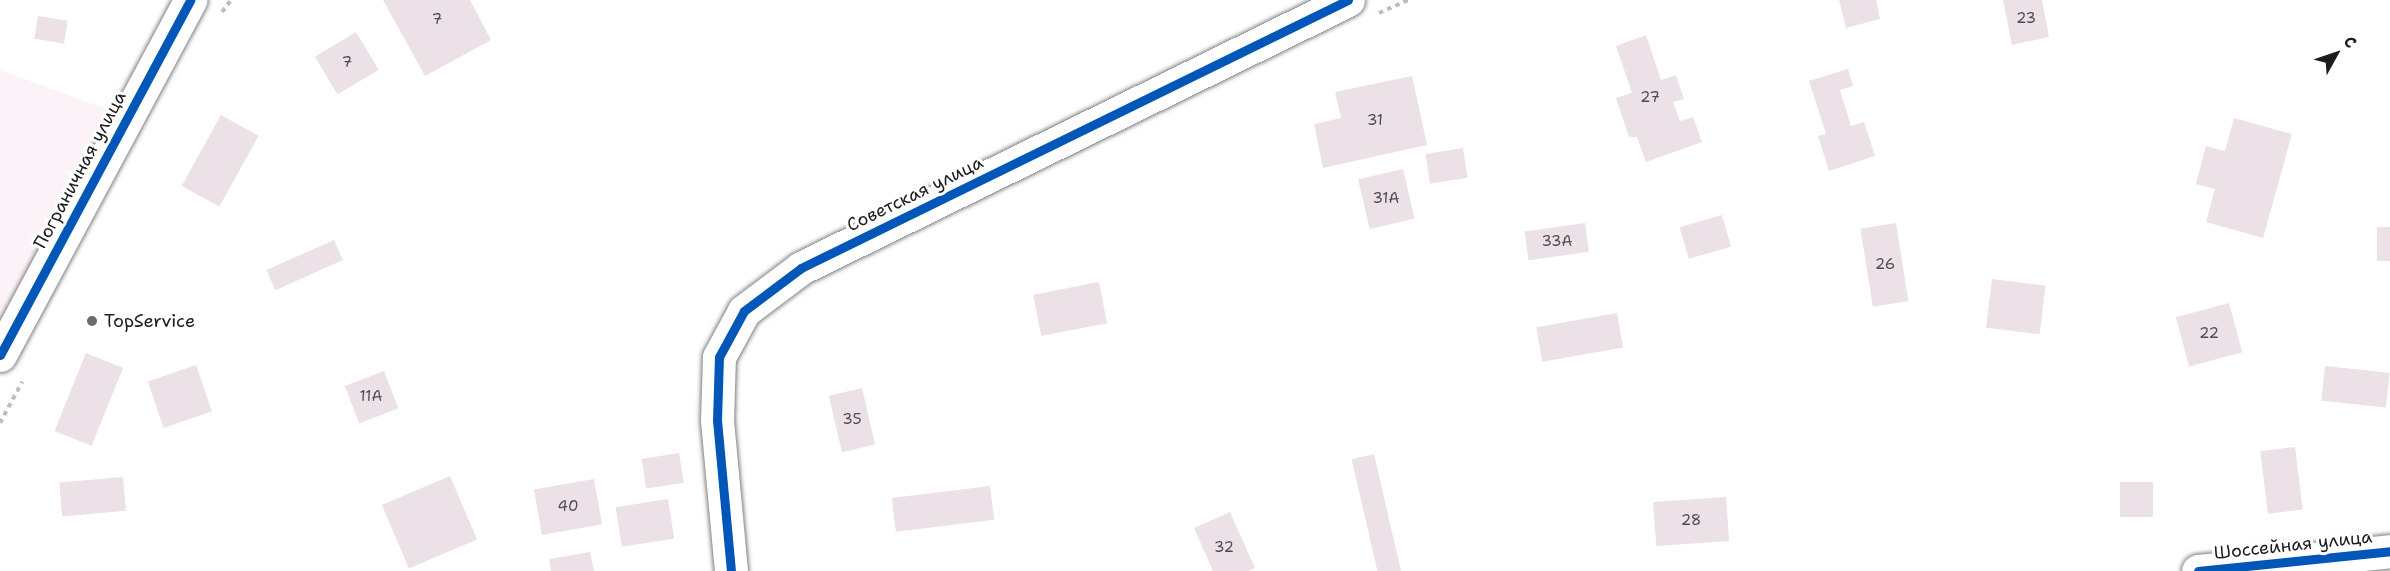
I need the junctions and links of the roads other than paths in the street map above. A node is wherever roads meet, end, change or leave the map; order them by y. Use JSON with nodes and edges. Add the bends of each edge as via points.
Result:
{"nodes":[{"id":1,"x":190,"y":0,"type":"edge"},
{"id":2,"x":1348,"y":0,"type":"edge"},
{"id":3,"x":0,"y":355,"type":"edge"},
{"id":4,"x":2390,"y":551,"type":"edge"},
{"id":5,"x":731,"y":571,"type":"edge"},
{"id":6,"x":2198,"y":571,"type":"edge"}],
"edges":[{"from":1,"to":3,"type":"street","name":"Пограничная улица"},
{"from":2,"to":5,"type":"street","name":"Советская улица","via":[[801,268],[744,310],[719,357],[717,420]]},
{"from":4,"to":6,"type":"street","name":"Шоссейная улица"}]}
